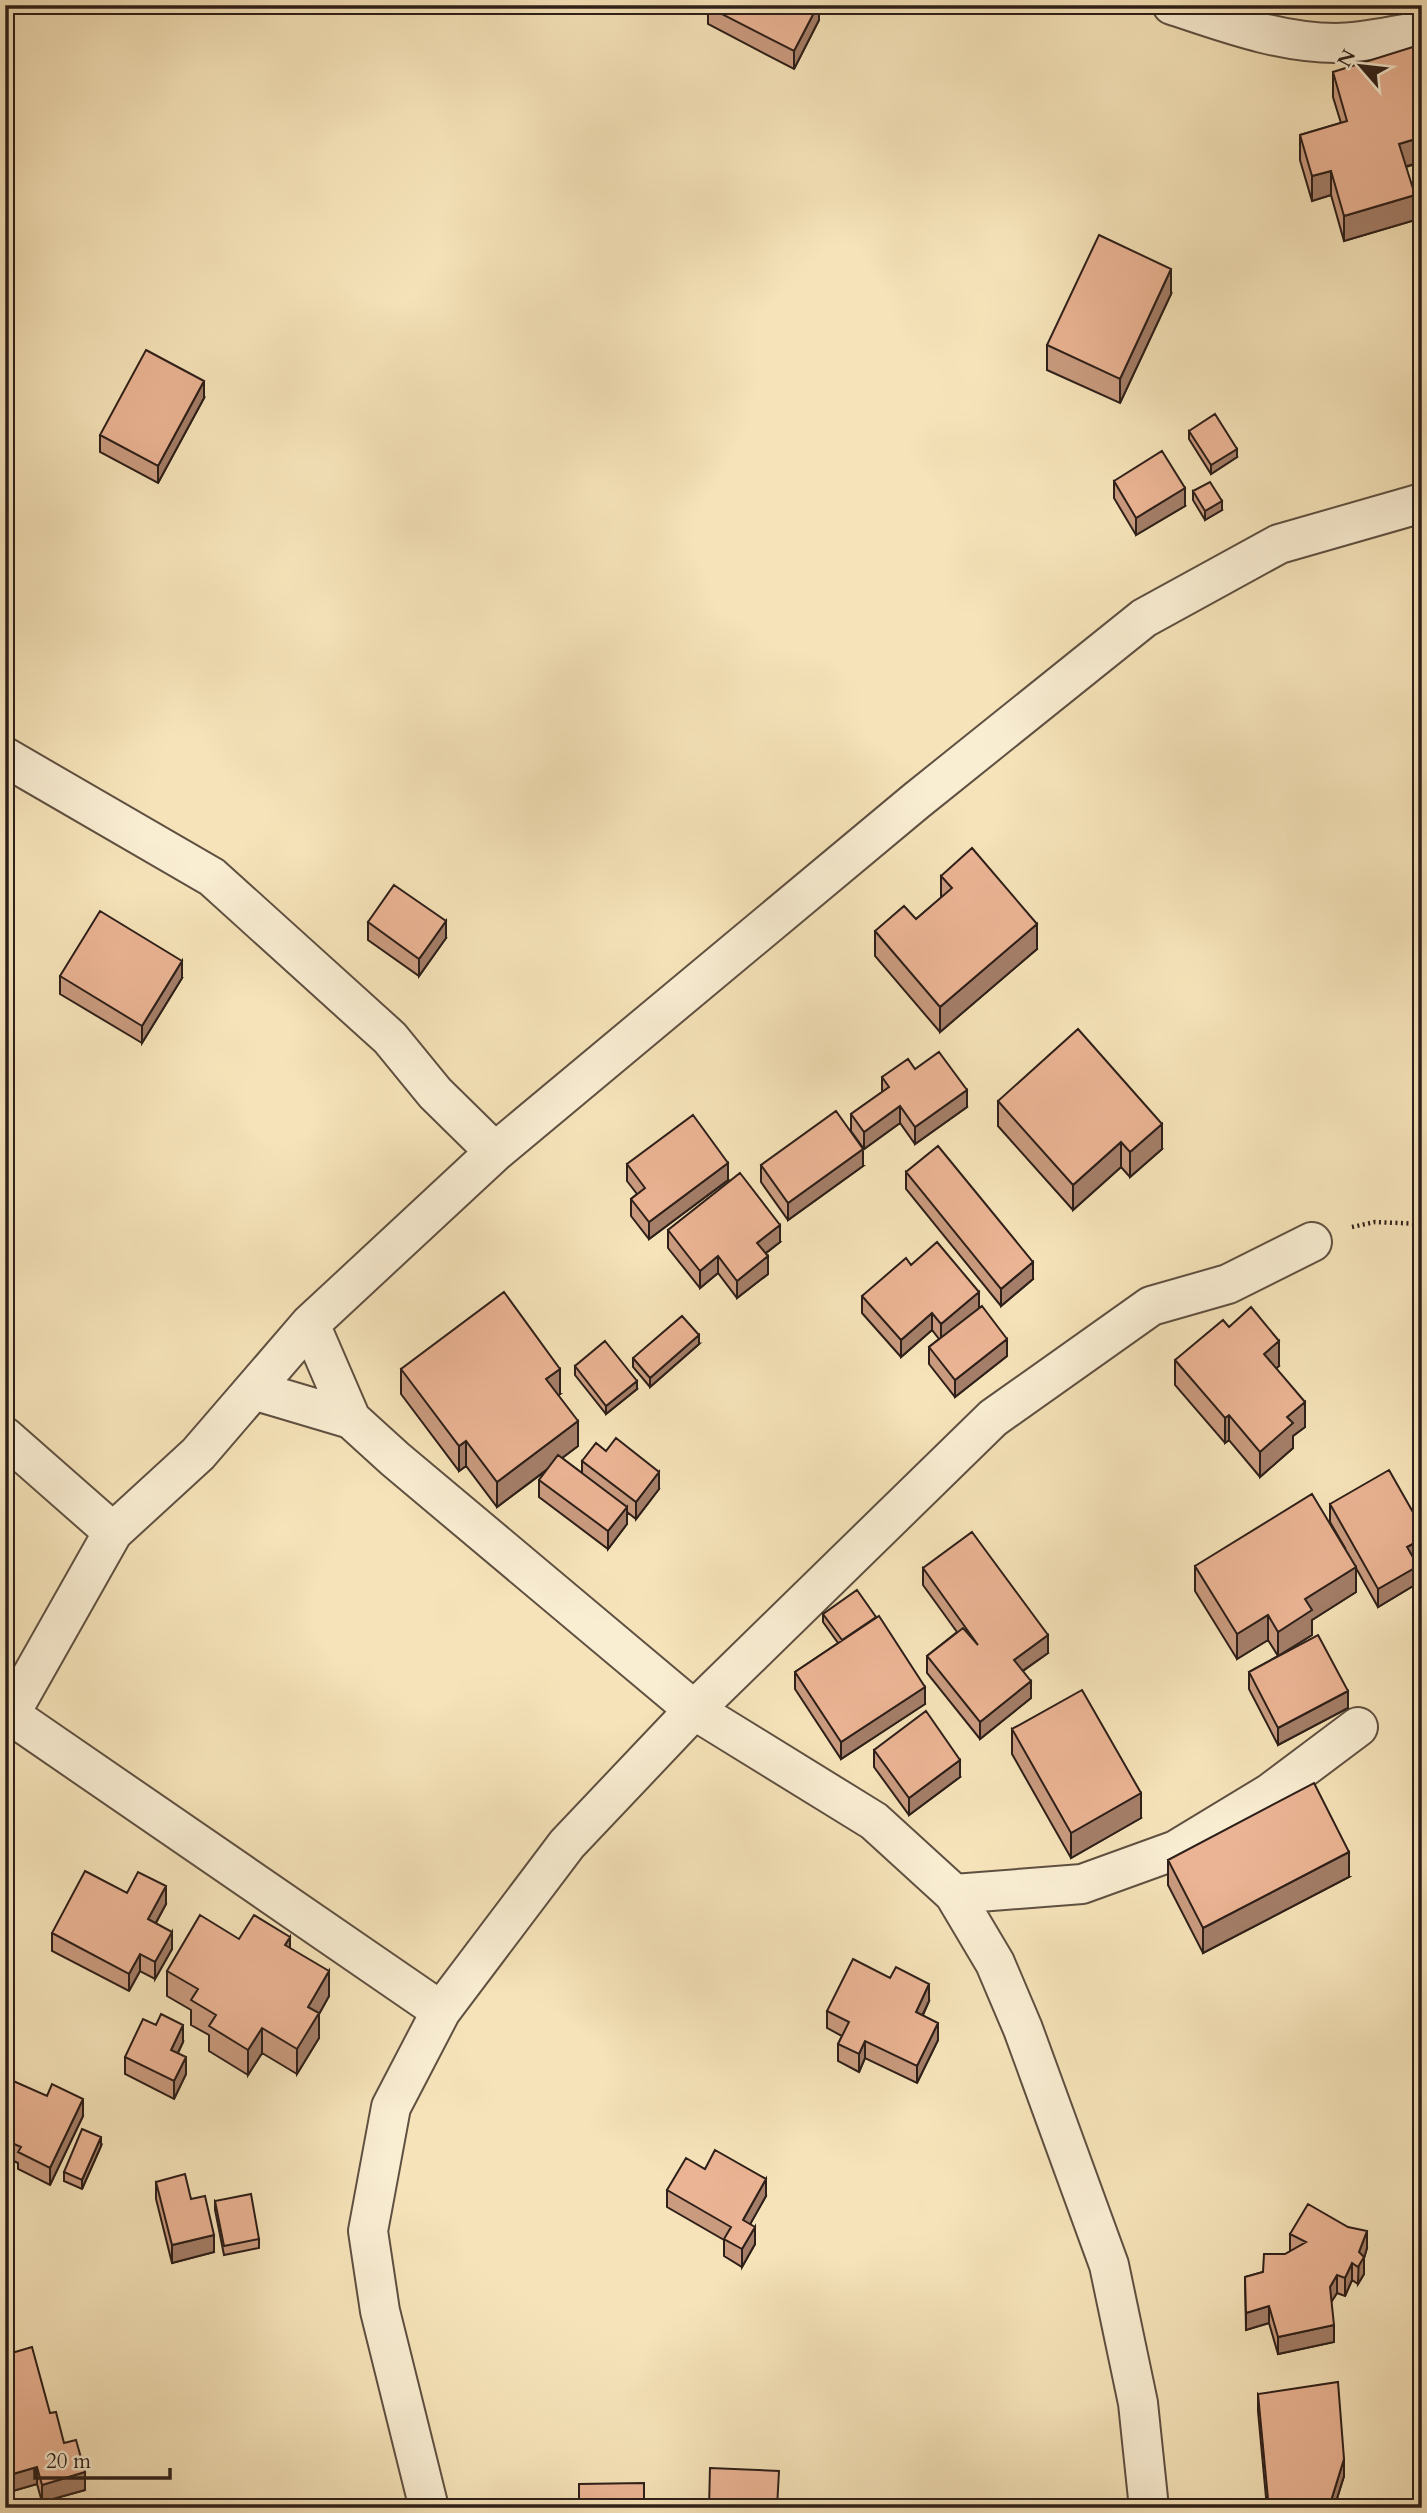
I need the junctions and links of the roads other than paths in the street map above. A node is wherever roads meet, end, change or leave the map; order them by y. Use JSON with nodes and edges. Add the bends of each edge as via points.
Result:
{"nodes":[{"id":1,"x":1172,"y":5,"type":"edge"},
{"id":2,"x":1422,"y":31,"type":"edge"},
{"id":3,"x":1422,"y":503,"type":"edge"},
{"id":4,"x":5,"y":757,"type":"edge"},
{"id":5,"x":495,"y":1152,"type":"junction"},
{"id":6,"x":1312,"y":1242,"type":"road end"},
{"id":7,"x":310,"y":1324,"type":"junction"},
{"id":8,"x":253,"y":1390,"type":"junction"},
{"id":9,"x":351,"y":1419,"type":"junction"},
{"id":10,"x":5,"y":1437,"type":"edge"},
{"id":11,"x":113,"y":1532,"type":"junction"},
{"id":12,"x":694,"y":1710,"type":"junction"},
{"id":13,"x":7,"y":1719,"type":"edge"},
{"id":14,"x":1358,"y":1727,"type":"dead end"},
{"id":15,"x":954,"y":1894,"type":"junction"},
{"id":16,"x":441,"y":2011,"type":"junction"},
{"id":17,"x":429,"y":2508,"type":"edge"},
{"id":18,"x":1149,"y":2508,"type":"edge"}],
"edges":[{"from":1,"to":2,"type":"street","via":[[1296,40],[1337,43]]},
{"from":3,"to":5,"type":"street","via":[[1279,544],[1144,618],[916,801]]},
{"from":4,"to":5,"type":"street","via":[[212,877],[390,1038],[435,1093]]},
{"from":5,"to":7,"type":"street"},
{"from":6,"to":12,"type":"street","via":[[1228,1284],[1151,1306],[993,1418]]},
{"from":7,"to":8,"type":"street"},
{"from":7,"to":9,"type":"street"},
{"from":8,"to":9,"type":"street"},
{"from":8,"to":11,"type":"street","via":[[198,1454]]},
{"from":9,"to":12,"type":"street"},
{"from":10,"to":11,"type":"street"},
{"from":11,"to":13,"type":"street"},
{"from":12,"to":15,"type":"street","via":[[874,1821]]},
{"from":12,"to":16,"type":"street","via":[[567,1844]]},
{"from":13,"to":16,"type":"street"},
{"from":14,"to":15,"type":"street","via":[[1270,1793],[1176,1850],[1082,1885]]},
{"from":15,"to":18,"type":"street","via":[[995,1963],[1023,2029],[1109,2265],[1138,2403]]},
{"from":16,"to":17,"type":"street","via":[[391,2107],[368,2231],[380,2311]]}]}
